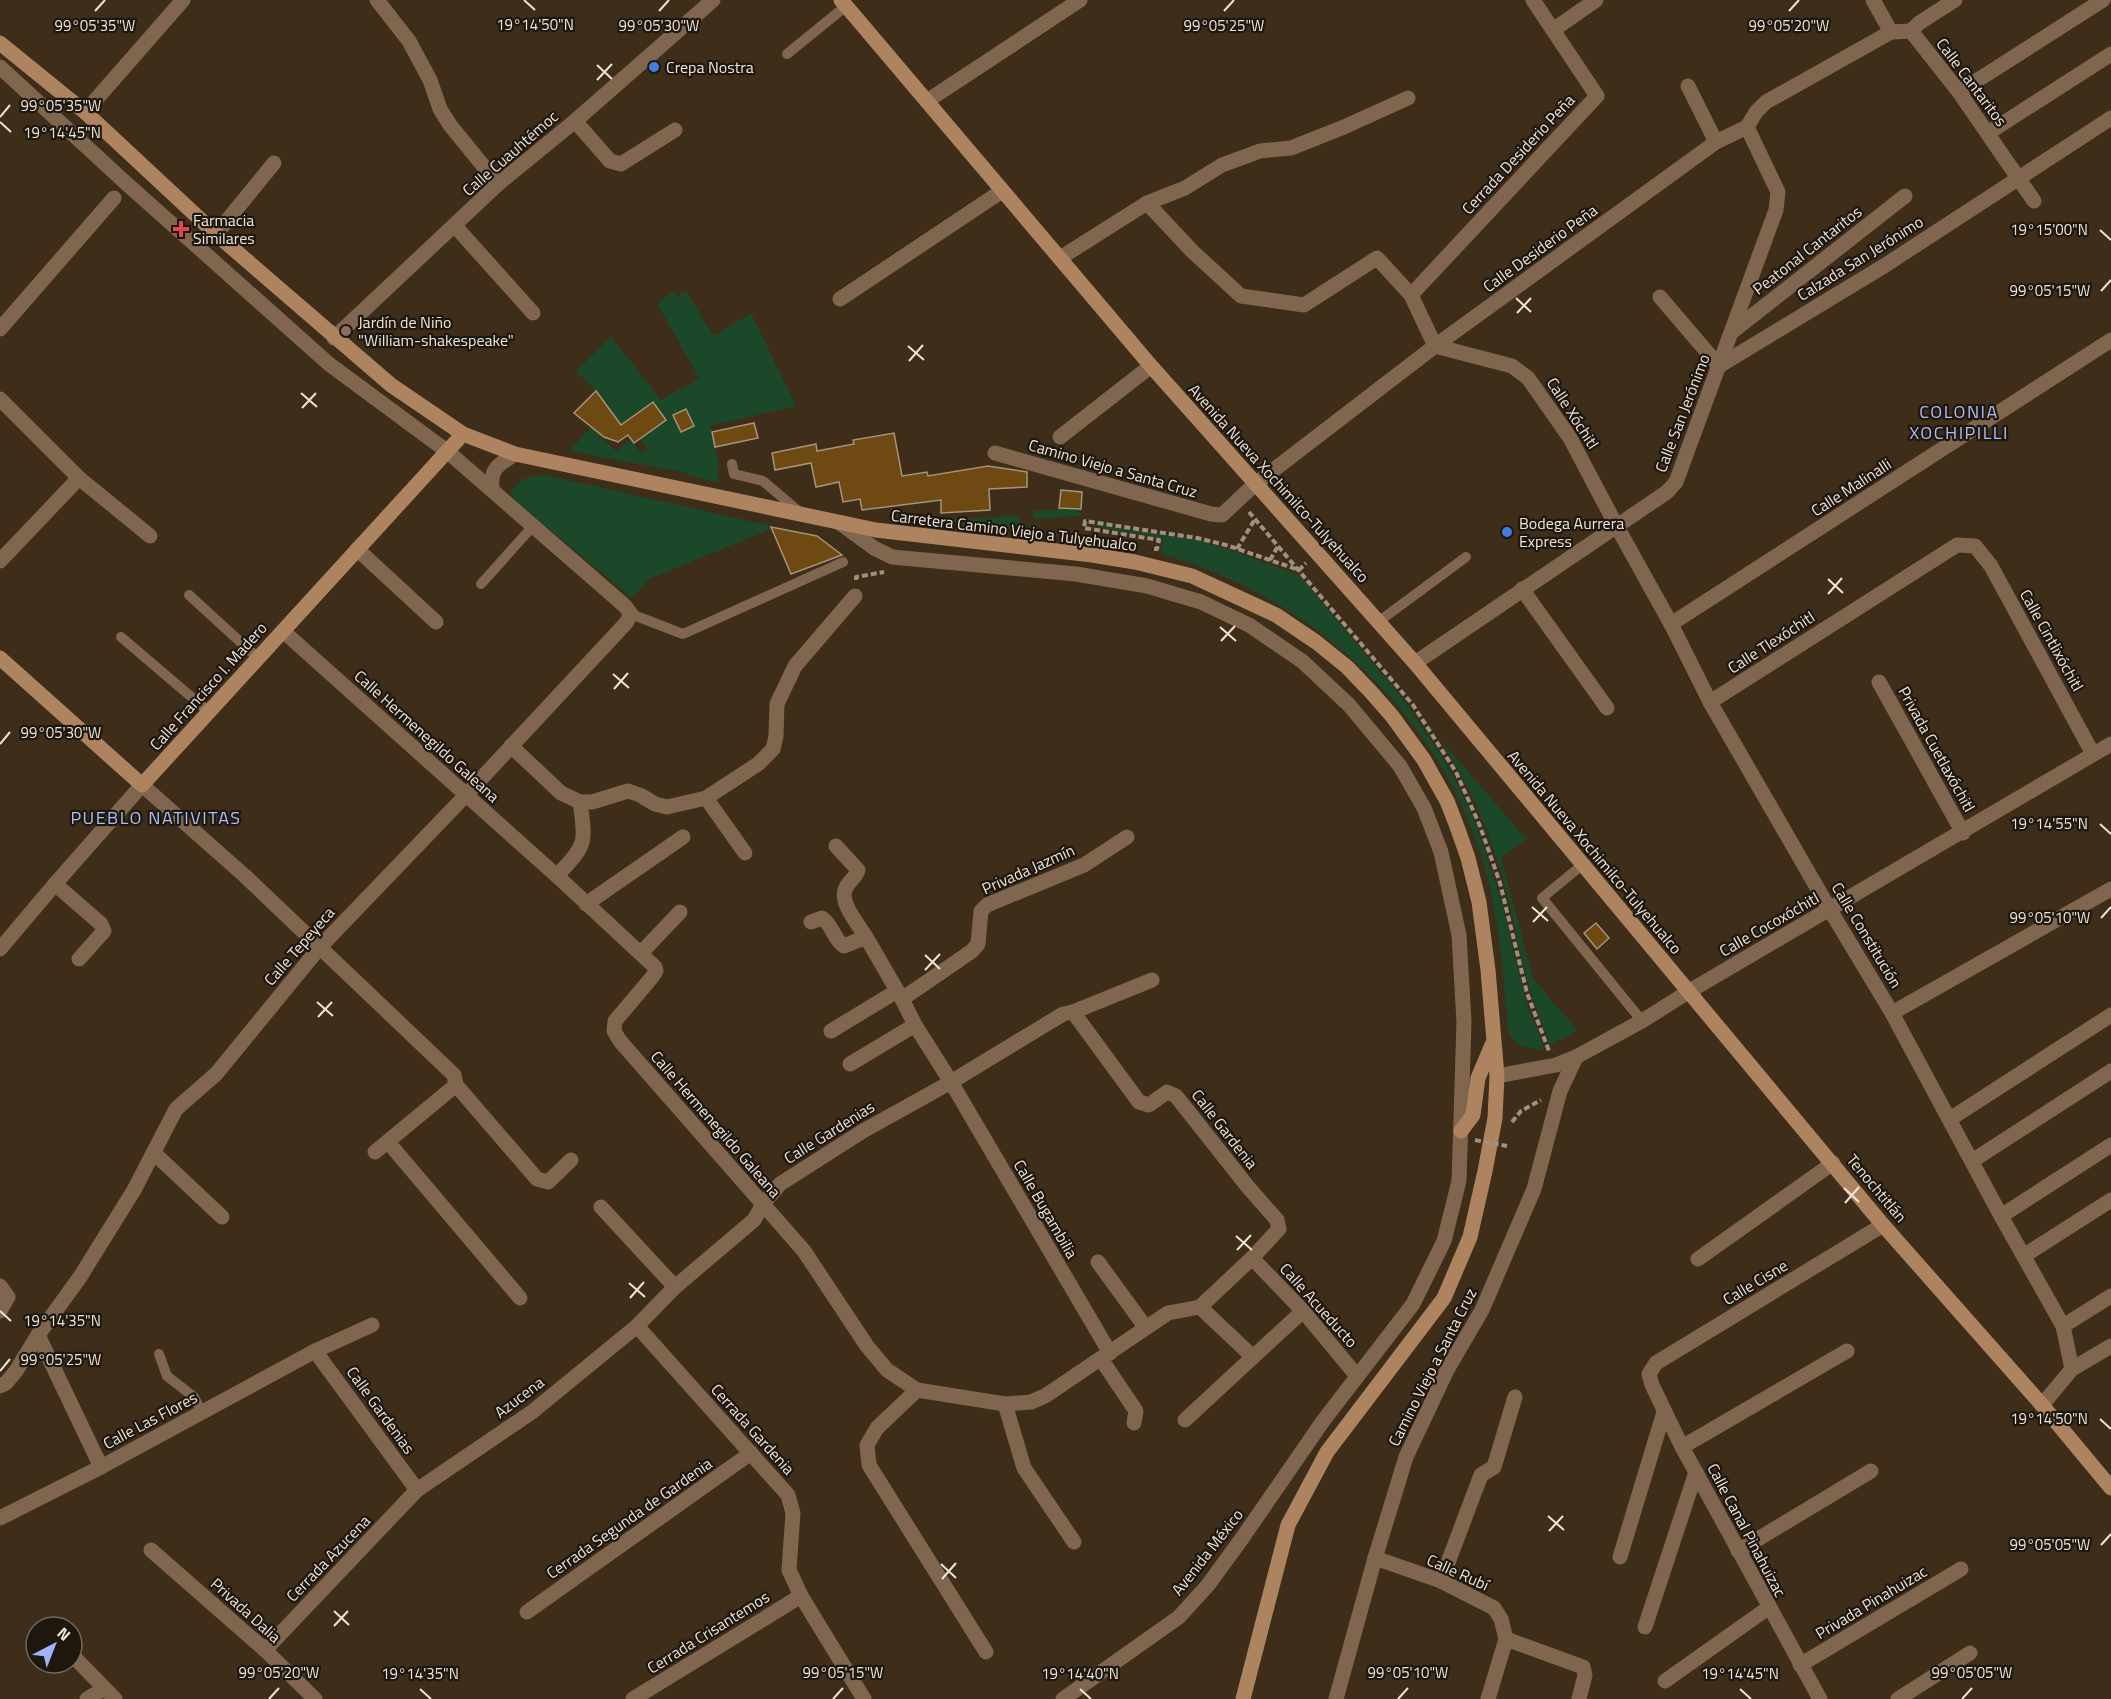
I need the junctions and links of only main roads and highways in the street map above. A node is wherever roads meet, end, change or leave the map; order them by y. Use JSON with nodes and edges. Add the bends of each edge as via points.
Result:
{"nodes":[{"id":1,"x":843,"y":3,"type":"edge"},
{"id":2,"x":0,"y":44,"type":"edge"},
{"id":3,"x":463,"y":434,"type":"junction"},
{"id":4,"x":0,"y":658,"type":"edge"},
{"id":5,"x":1688,"y":992,"type":"joint"},
{"id":6,"x":1493,"y":1042,"type":"junction"},
{"id":7,"x":1461,"y":1131,"type":"road end"},
{"id":8,"x":2110,"y":1484,"type":"edge"},
{"id":9,"x":1243,"y":1699,"type":"edge"}],
"edges":[{"from":1,"to":5,"type":"main road","name":"Avenida Nueva Xochimilco-Tulyehualco","via":[[1151,366],[1414,663]]},
{"from":2,"to":3,"type":"main road","name":"Carretera Camino Viejo a Tulyehualco","via":[[85,112],[334,338],[391,385]]},
{"from":3,"to":4,"type":"main road","name":"Calle Francisco I. Madero","via":[[142,785]]},
{"from":3,"to":6,"type":"main road","name":"Carretera Camino Viejo a Tulyehualco","via":[[515,454],[840,523],[913,536],[1092,555],[1192,576],[1276,615],[1347,668],[1392,716],[1447,801],[1479,903]]},
{"from":5,"to":8,"type":"main road","name":"Tenochtitlán"},
{"from":6,"to":7,"type":"main road","via":[[1478,1078],[1473,1114]]},
{"from":6,"to":9,"type":"main road","name":"Carretera Camino Viejo a Tulyehualco","via":[[1497,1076],[1495,1118],[1470,1237],[1444,1298],[1327,1452],[1288,1525]]}]}
